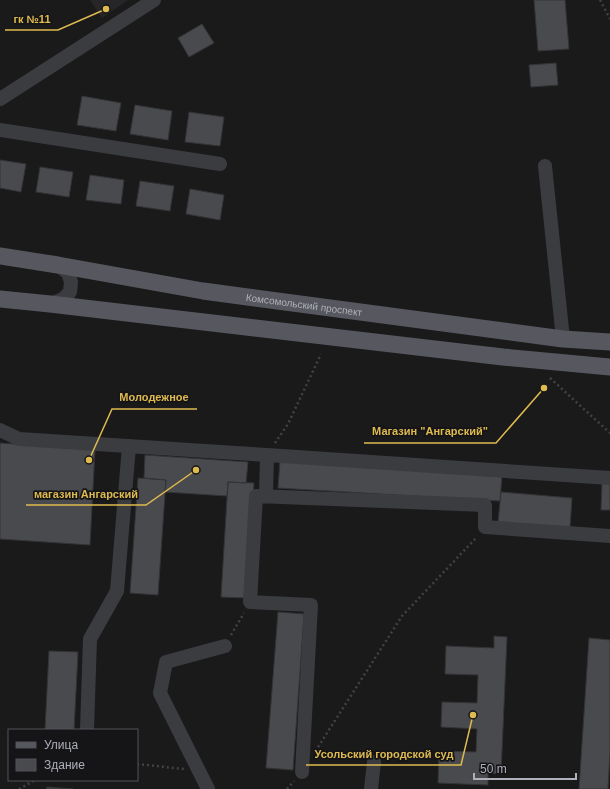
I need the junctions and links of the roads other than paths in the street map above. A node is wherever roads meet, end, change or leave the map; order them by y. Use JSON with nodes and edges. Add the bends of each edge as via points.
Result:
{"nodes":[{"id":1,"x":154,"y":0,"type":"edge"},
{"id":2,"x":0,"y":99,"type":"edge"},
{"id":3,"x":0,"y":130,"type":"edge"},
{"id":4,"x":220,"y":164,"type":"dead end"},
{"id":5,"x":545,"y":166,"type":"dead end"},
{"id":6,"x":0,"y":256,"type":"edge"},
{"id":7,"x":58,"y":265,"type":"junction"},
{"id":8,"x":0,"y":299,"type":"edge"},
{"id":9,"x":50,"y":304,"type":"junction"},
{"id":10,"x":563,"y":339,"type":"junction"},
{"id":11,"x":610,"y":342,"type":"edge"},
{"id":12,"x":610,"y":367,"type":"edge"},
{"id":13,"x":0,"y":430,"type":"edge"},
{"id":14,"x":129,"y":446,"type":"junction"},
{"id":15,"x":267,"y":455,"type":"junction"},
{"id":16,"x":610,"y":478,"type":"edge"},
{"id":17,"x":266,"y":496,"type":"junction"},
{"id":18,"x":610,"y":536,"type":"edge"},
{"id":19,"x":225,"y":646,"type":"road end"},
{"id":20,"x":87,"y":729,"type":"edge"},
{"id":21,"x":374,"y":762,"type":"dead end"},
{"id":22,"x":302,"y":772,"type":"road end"},
{"id":23,"x":208,"y":789,"type":"edge"},
{"id":24,"x":371,"y":789,"type":"edge"}],
"edges":[{"from":1,"to":2,"type":"street"},
{"from":3,"to":4,"type":"street"},
{"from":5,"to":10,"type":"street"},
{"from":6,"to":7,"type":"main road","name":"Комсомольский проспект"},
{"from":7,"to":9,"type":"street","via":[[68,273],[71,282],[70,292],[63,299]]},
{"from":7,"to":10,"type":"main road","name":"Комсомольский проспект","via":[[203,291]]},
{"from":8,"to":9,"type":"main road"},
{"from":9,"to":12,"type":"main road","via":[[503,357]]},
{"from":10,"to":11,"type":"main road","name":"Комсомольский проспект"},
{"from":13,"to":14,"type":"street","via":[[19,439]]},
{"from":14,"to":15,"type":"street"},
{"from":14,"to":20,"type":"street","via":[[117,591],[90,640]]},
{"from":15,"to":16,"type":"street"},
{"from":15,"to":17,"type":"street"},
{"from":17,"to":18,"type":"street","via":[[485,505],[485,527]]},
{"from":17,"to":22,"type":"street","via":[[256,496],[250,602],[311,605]]},
{"from":19,"to":23,"type":"street","via":[[166,662],[160,693]]},
{"from":21,"to":24,"type":"street"}]}
